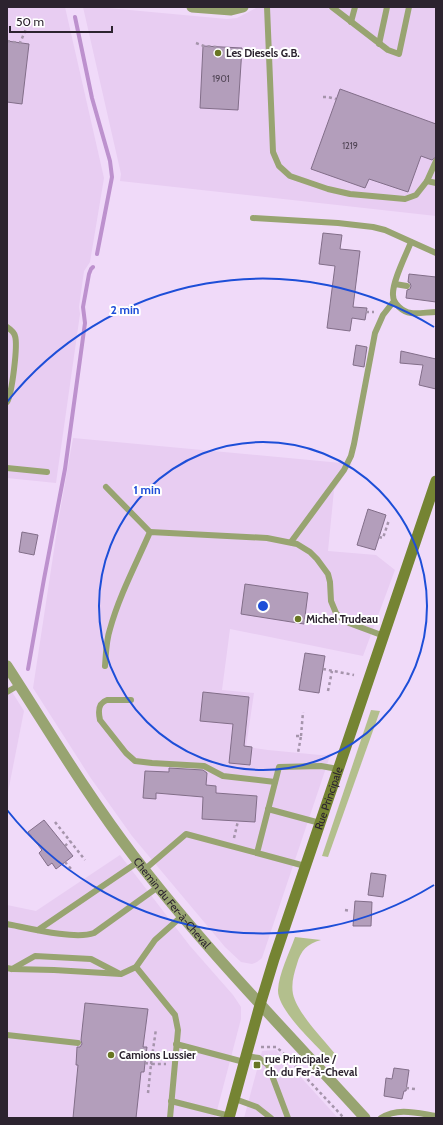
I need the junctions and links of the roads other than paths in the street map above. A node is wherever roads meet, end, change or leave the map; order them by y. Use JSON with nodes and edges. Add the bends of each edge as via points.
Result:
{"nodes":[{"id":1,"x":192,"y":7,"type":"edge"},
{"id":2,"x":243,"y":7,"type":"edge"},
{"id":3,"x":267,"y":7,"type":"edge"},
{"id":4,"x":332,"y":7,"type":"edge"},
{"id":5,"x":355,"y":7,"type":"edge"},
{"id":6,"x":387,"y":7,"type":"edge"},
{"id":7,"x":409,"y":7,"type":"edge"},
{"id":8,"x":351,"y":22,"type":"junction"},
{"id":9,"x":379,"y":44,"type":"junction"},
{"id":10,"x":436,"y":161,"type":"edge"},
{"id":11,"x":427,"y":181,"type":"junction"},
{"id":12,"x":436,"y":183,"type":"edge"},
{"id":13,"x":253,"y":218,"type":"dead end"},
{"id":14,"x":411,"y":242,"type":"junction"},
{"id":15,"x":436,"y":254,"type":"edge"},
{"id":16,"x":395,"y":284,"type":"junction"},
{"id":17,"x":407,"y":286,"type":"dead end"},
{"id":18,"x":394,"y":301,"type":"junction"},
{"id":19,"x":436,"y":312,"type":"edge"},
{"id":20,"x":7,"y":327,"type":"edge"},
{"id":21,"x":10,"y":332,"type":"edge"},
{"id":22,"x":7,"y":402,"type":"edge"},
{"id":23,"x":7,"y":468,"type":"edge"},
{"id":24,"x":47,"y":472,"type":"dead end"},
{"id":25,"x":436,"y":480,"type":"edge"},
{"id":26,"x":106,"y":487,"type":"dead end"},
{"id":27,"x":150,"y":532,"type":"junction"},
{"id":28,"x":291,"y":542,"type":"junction"},
{"id":29,"x":384,"y":636,"type":"junction"},
{"id":30,"x":7,"y":666,"type":"edge"},
{"id":31,"x":105,"y":666,"type":"dead end"},
{"id":32,"x":19,"y":685,"type":"junction"},
{"id":33,"x":7,"y":692,"type":"edge"},
{"id":34,"x":131,"y":700,"type":"dead end"},
{"id":35,"x":152,"y":763,"type":"junction"},
{"id":36,"x":338,"y":770,"type":"junction"},
{"id":37,"x":151,"y":771,"type":"dead end"},
{"id":38,"x":275,"y":782,"type":"junction"},
{"id":39,"x":268,"y":809,"type":"junction"},
{"id":40,"x":320,"y":824,"type":"junction"},
{"id":41,"x":257,"y":853,"type":"junction"},
{"id":42,"x":141,"y":866,"type":"junction"},
{"id":43,"x":305,"y":866,"type":"junction"},
{"id":44,"x":158,"y":887,"type":"junction"},
{"id":45,"x":182,"y":916,"type":"junction"},
{"id":46,"x":7,"y":924,"type":"edge"},
{"id":47,"x":38,"y":930,"type":"junction"},
{"id":48,"x":136,"y":967,"type":"junction"},
{"id":49,"x":10,"y":969,"type":"edge"},
{"id":50,"x":121,"y":974,"type":"junction"},
{"id":51,"x":260,"y":1005,"type":"junction"},
{"id":52,"x":7,"y":1035,"type":"edge"},
{"id":53,"x":78,"y":1043,"type":"dead end"},
{"id":54,"x":176,"y":1044,"type":"junction"},
{"id":55,"x":245,"y":1059,"type":"junction"},
{"id":56,"x":235,"y":1099,"type":"junction"},
{"id":57,"x":171,"y":1101,"type":"junction"},
{"id":58,"x":436,"y":1116,"type":"edge"},
{"id":59,"x":230,"y":1117,"type":"edge"},
{"id":60,"x":170,"y":1118,"type":"edge"},
{"id":61,"x":271,"y":1118,"type":"edge"},
{"id":62,"x":288,"y":1118,"type":"edge"},
{"id":63,"x":365,"y":1118,"type":"edge"},
{"id":64,"x":381,"y":1118,"type":"edge"}],
"edges":[{"from":1,"to":2,"type":"street","via":[[227,10]]},
{"from":3,"to":11,"type":"lane","via":[[274,152],[279,166],[290,176],[328,190],[350,194],[405,199],[416,195]]},
{"from":4,"to":8,"type":"lane"},
{"from":5,"to":8,"type":"lane"},
{"from":6,"to":9,"type":"lane"},
{"from":7,"to":9,"type":"lane","via":[[399,54]]},
{"from":8,"to":9,"type":"lane"},
{"from":10,"to":11,"type":"lane"},
{"from":11,"to":12,"type":"lane"},
{"from":13,"to":14,"type":"lane","via":[[373,227]]},
{"from":14,"to":15,"type":"lane"},
{"from":14,"to":16,"type":"lane"},
{"from":16,"to":17,"type":"lane"},
{"from":16,"to":18,"type":"lane","via":[[392,295]]},
{"from":18,"to":19,"type":"lane","via":[[409,313]]},
{"from":18,"to":28,"type":"lane","via":[[383,315],[375,333],[351,456],[344,470]]},
{"from":20,"to":21,"type":"lane"},
{"from":21,"to":22,"type":"lane","via":[[15,336],[15,348],[11,391]]},
{"from":23,"to":24,"type":"lane"},
{"from":25,"to":29,"type":"main road","name":"Rue Principale"},
{"from":26,"to":27,"type":"lane"},
{"from":27,"to":28,"type":"lane","via":[[268,538]]},
{"from":27,"to":31,"type":"lane","via":[[116,610],[108,636]]},
{"from":28,"to":29,"type":"lane","via":[[310,552],[328,574],[331,601],[342,619]]},
{"from":29,"to":36,"type":"main road","name":"Rue Principale"},
{"from":30,"to":32,"type":"street","name":"Chemin du Fer-à-Cheval"},
{"from":32,"to":33,"type":"lane"},
{"from":32,"to":42,"type":"street","name":"Chemin du Fer-à-Cheval","via":[[91,796]]},
{"from":34,"to":35,"type":"lane","via":[[104,701],[100,706],[100,720],[128,756],[135,761]]},
{"from":35,"to":37,"type":"lane"},
{"from":35,"to":38,"type":"lane","via":[[204,766],[223,776]]},
{"from":36,"to":38,"type":"lane","via":[[321,766],[279,767]]},
{"from":36,"to":40,"type":"main road","name":"Rue Principale"},
{"from":38,"to":39,"type":"lane"},
{"from":39,"to":40,"type":"lane"},
{"from":39,"to":41,"type":"lane"},
{"from":40,"to":43,"type":"main road","name":"Rue Principale"},
{"from":41,"to":42,"type":"lane","via":[[186,834]]},
{"from":41,"to":43,"type":"lane"},
{"from":42,"to":44,"type":"street","name":"Chemin du Fer-à-Cheval"},
{"from":42,"to":47,"type":"lane"},
{"from":43,"to":51,"type":"main road","name":"Rue Principale"},
{"from":44,"to":45,"type":"street","name":"Chemin du Fer-à-Cheval"},
{"from":44,"to":47,"type":"lane","via":[[94,933],[81,936]]},
{"from":45,"to":48,"type":"lane","via":[[155,940]]},
{"from":45,"to":51,"type":"street","name":"Chemin du Fer-à-Cheval"},
{"from":46,"to":47,"type":"lane"},
{"from":48,"to":50,"type":"lane"},
{"from":48,"to":54,"type":"lane","via":[[175,1015],[178,1030]]},
{"from":49,"to":50,"type":"lane"},
{"from":49,"to":50,"type":"lane","via":[[35,956],[42,956],[91,959]]},
{"from":51,"to":55,"type":"main road","name":"Rue Principale"},
{"from":51,"to":63,"type":"street","name":"Chemin du Fer-à-Cheval"},
{"from":52,"to":53,"type":"lane"},
{"from":54,"to":55,"type":"lane"},
{"from":54,"to":57,"type":"lane"},
{"from":55,"to":56,"type":"main road","name":"Rue Principale"},
{"from":55,"to":62,"type":"lane","via":[[259,1058],[268,1065]]},
{"from":56,"to":59,"type":"main road","name":"Rue Principale"},
{"from":56,"to":61,"type":"lane","via":[[257,1107]]},
{"from":57,"to":59,"type":"lane"},
{"from":57,"to":60,"type":"lane"},
{"from":58,"to":64,"type":"lane","via":[[400,1111]]}]}
